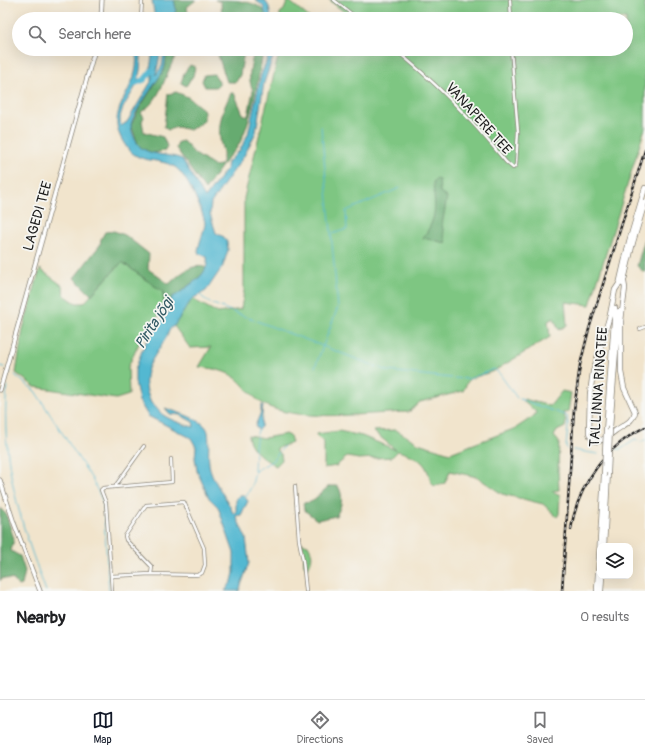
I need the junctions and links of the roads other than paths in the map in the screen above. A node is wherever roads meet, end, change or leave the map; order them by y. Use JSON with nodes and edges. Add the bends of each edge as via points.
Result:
{"nodes":[{"id":1,"x":102,"y":0,"type":"edge"},
{"id":2,"x":142,"y":0,"type":"edge"},
{"id":3,"x":334,"y":0,"type":"edge"},
{"id":4,"x":510,"y":0,"type":"edge"},
{"id":5,"x":101,"y":12,"type":"edge"},
{"id":6,"x":141,"y":12,"type":"edge"},
{"id":7,"x":349,"y":12,"type":"edge"},
{"id":8,"x":510,"y":12,"type":"edge"},
{"id":9,"x":93,"y":56,"type":"edge"},
{"id":10,"x":403,"y":56,"type":"edge"},
{"id":11,"x":511,"y":56,"type":"edge"},
{"id":12,"x":645,"y":188,"type":"edge"},
{"id":13,"x":645,"y":202,"type":"edge"},
{"id":14,"x":621,"y":283,"type":"junction"},
{"id":15,"x":645,"y":328,"type":"edge"},
{"id":16,"x":640,"y":329,"type":"dead end"},
{"id":17,"x":0,"y":390,"type":"edge"},
{"id":18,"x":144,"y":446,"type":"dead end"},
{"id":19,"x":171,"y":459,"type":"dead end"},
{"id":20,"x":0,"y":480,"type":"edge"},
{"id":21,"x":116,"y":486,"type":"junction"},
{"id":22,"x":296,"y":486,"type":"dead end"},
{"id":23,"x":604,"y":543,"type":"edge"},
{"id":24,"x":152,"y":574,"type":"junction"},
{"id":25,"x":111,"y":576,"type":"junction"},
{"id":26,"x":602,"y":579,"type":"edge"},
{"id":27,"x":40,"y":591,"type":"edge"},
{"id":28,"x":112,"y":591,"type":"edge"},
{"id":29,"x":306,"y":591,"type":"edge"},
{"id":30,"x":597,"y":591,"type":"edge"},
{"id":31,"x":601,"y":591,"type":"edge"}],
"edges":[{"from":1,"to":5,"type":"street"},
{"from":2,"to":6,"type":"street"},
{"from":3,"to":7,"type":"street"},
{"from":4,"to":8,"type":"street"},
{"from":9,"to":17,"type":"street","name":"LAGEDI TEE"},
{"from":10,"to":11,"type":"street","name":"VANAPERE TEE","via":[[470,119],[513,168],[516,165],[518,132]]},
{"from":12,"to":14,"type":"highway","name":"TALLINNA RINGTEE","via":[[629,242]]},
{"from":13,"to":14,"type":"highway","name":"TALLINNA RINGTEE"},
{"from":14,"to":14,"type":"highway","via":[[615,290],[591,382],[589,432],[596,441],[602,441],[630,422],[635,412],[624,388],[621,372],[621,321],[625,288]]},
{"from":14,"to":23,"type":"highway","name":"TALLINNA RINGTEE","bridge":true},
{"from":14,"to":30,"type":"highway","name":"TALLINNA RINGTEE","bridge":true,"via":[[612,329]]},
{"from":15,"to":16,"type":"street"},
{"from":18,"to":21,"type":"street"},
{"from":19,"to":21,"type":"street","via":[[172,482]]},
{"from":20,"to":27,"type":"street"},
{"from":21,"to":25,"type":"street","via":[[101,490],[106,503]]},
{"from":22,"to":29,"type":"street","via":[[299,540]]},
{"from":24,"to":24,"type":"street","via":[[197,575],[203,571],[204,548],[184,502],[146,505],[125,536],[152,567]]},
{"from":24,"to":25,"type":"street"},
{"from":25,"to":28,"type":"street"},
{"from":26,"to":31,"type":"highway"}]}
